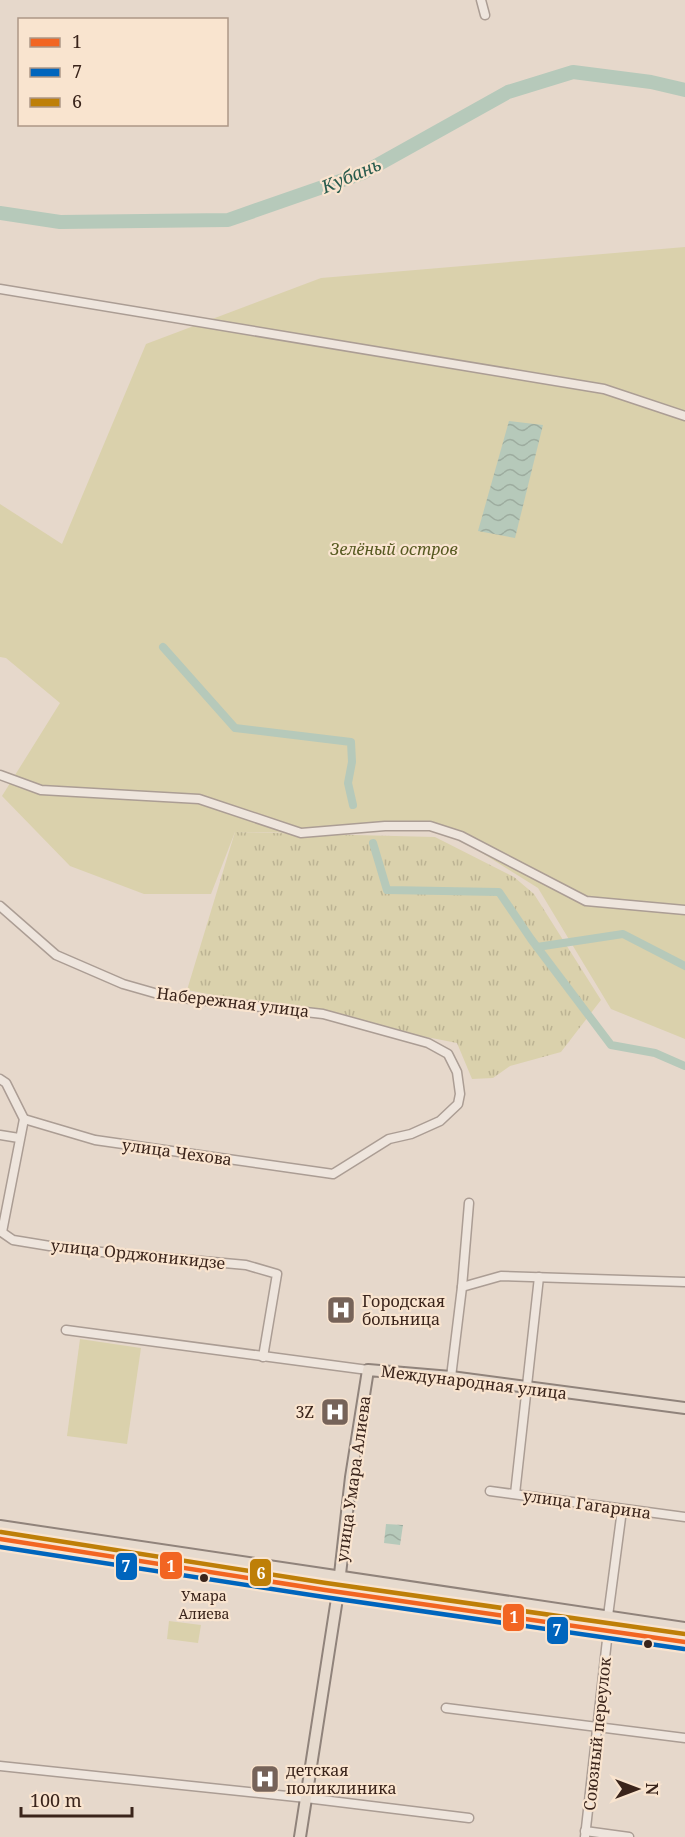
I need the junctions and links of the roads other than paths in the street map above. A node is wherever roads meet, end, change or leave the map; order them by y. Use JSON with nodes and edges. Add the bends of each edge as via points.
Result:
{"nodes":[{"id":1,"x":481,"y":0,"type":"edge"},
{"id":2,"x":485,"y":15,"type":"dead end"},
{"id":3,"x":0,"y":289,"type":"edge"},
{"id":4,"x":685,"y":416,"type":"edge"},
{"id":5,"x":0,"y":775,"type":"edge"},
{"id":6,"x":0,"y":906,"type":"edge"},
{"id":7,"x":685,"y":910,"type":"edge"},
{"id":8,"x":0,"y":1079,"type":"edge"},
{"id":9,"x":24,"y":1119,"type":"junction"},
{"id":10,"x":0,"y":1135,"type":"edge"},
{"id":11,"x":19,"y":1138,"type":"junction"},
{"id":12,"x":333,"y":1174,"type":"joint"},
{"id":13,"x":469,"y":1203,"type":"dead end"},
{"id":14,"x":1,"y":1231,"type":"edge"},
{"id":15,"x":539,"y":1277,"type":"junction"},
{"id":16,"x":685,"y":1282,"type":"edge"},
{"id":17,"x":462,"y":1287,"type":"junction"},
{"id":18,"x":66,"y":1330,"type":"dead end"},
{"id":19,"x":263,"y":1357,"type":"junction"},
{"id":20,"x":368,"y":1370,"type":"junction"},
{"id":21,"x":451,"y":1377,"type":"junction"},
{"id":22,"x":526,"y":1387,"type":"junction"},
{"id":23,"x":685,"y":1408,"type":"edge"},
{"id":24,"x":490,"y":1491,"type":"dead end"},
{"id":25,"x":515,"y":1494,"type":"junction"},
{"id":26,"x":622,"y":1510,"type":"junction"},
{"id":27,"x":685,"y":1517,"type":"edge"},
{"id":28,"x":0,"y":1526,"type":"edge"},
{"id":29,"x":0,"y":1539,"type":"edge"},
{"id":30,"x":340,"y":1576,"type":"junction"},
{"id":31,"x":338,"y":1592,"type":"junction"},
{"id":32,"x":608,"y":1616,"type":"junction"},
{"id":33,"x":685,"y":1628,"type":"edge"},
{"id":34,"x":608,"y":1631,"type":"junction"},
{"id":35,"x":685,"y":1642,"type":"edge"},
{"id":36,"x":446,"y":1708,"type":"dead end"},
{"id":37,"x":598,"y":1727,"type":"junction"},
{"id":38,"x":685,"y":1738,"type":"edge"},
{"id":39,"x":0,"y":1766,"type":"edge"},
{"id":40,"x":306,"y":1798,"type":"junction"},
{"id":41,"x":469,"y":1818,"type":"dead end"},
{"id":42,"x":585,"y":1834,"type":"edge"},
{"id":43,"x":300,"y":1837,"type":"edge"},
{"id":44,"x":628,"y":1837,"type":"edge"}],
"edges":[{"from":1,"to":2,"type":"street"},
{"from":3,"to":4,"type":"street","via":[[604,389]]},
{"from":5,"to":7,"type":"street","via":[[41,790],[199,799],[301,833],[430,826],[461,836],[586,901]]},
{"from":6,"to":12,"type":"street","name":"Набережная улица","via":[[56,955],[123,984],[165,996],[323,1014],[428,1043],[448,1054],[457,1072],[458,1104],[440,1121],[389,1139]]},
{"from":8,"to":9,"type":"street","via":[[6,1083]]},
{"from":9,"to":11,"type":"street"},
{"from":9,"to":12,"type":"street","name":"улица Чехова","via":[[95,1140]]},
{"from":10,"to":11,"type":"street"},
{"from":11,"to":14,"type":"street"},
{"from":13,"to":17,"type":"street"},
{"from":14,"to":19,"type":"street","name":"улица Орджоникидзе","via":[[24,1242],[246,1265],[278,1274]]},
{"from":15,"to":16,"type":"street"},
{"from":15,"to":17,"type":"street","via":[[501,1276]]},
{"from":15,"to":22,"type":"street"},
{"from":17,"to":21,"type":"street"},
{"from":18,"to":19,"type":"street","name":"Международная улица"},
{"from":19,"to":20,"type":"street","name":"Международная улица"},
{"from":20,"to":21,"type":"main road","name":"Международная улица"},
{"from":20,"to":30,"type":"main road","name":"улица Умара Алиева"},
{"from":21,"to":22,"type":"main road","name":"Международная улица"},
{"from":22,"to":23,"type":"main road","name":"Международная улица"},
{"from":22,"to":25,"type":"street"},
{"from":24,"to":25,"type":"street","name":"улица Гагарина"},
{"from":25,"to":26,"type":"street","name":"улица Гагарина"},
{"from":26,"to":27,"type":"street","name":"улица Гагарина"},
{"from":26,"to":32,"type":"street"},
{"from":28,"to":30,"type":"main road"},
{"from":29,"to":31,"type":"main road"},
{"from":30,"to":31,"type":"main road","name":"улица Умара Алиева"},
{"from":30,"to":32,"type":"main road"},
{"from":31,"to":34,"type":"main road"},
{"from":31,"to":40,"type":"main road","name":"улица Умара Алиева"},
{"from":32,"to":33,"type":"main road"},
{"from":34,"to":35,"type":"main road"},
{"from":34,"to":37,"type":"street","name":"Союзный переулок"},
{"from":36,"to":37,"type":"street"},
{"from":37,"to":38,"type":"street"},
{"from":37,"to":42,"type":"street","name":"Союзный переулок"},
{"from":39,"to":40,"type":"street"},
{"from":40,"to":41,"type":"street"},
{"from":40,"to":43,"type":"main road","name":"улица Умара Алиева"},
{"from":42,"to":44,"type":"street"}]}
